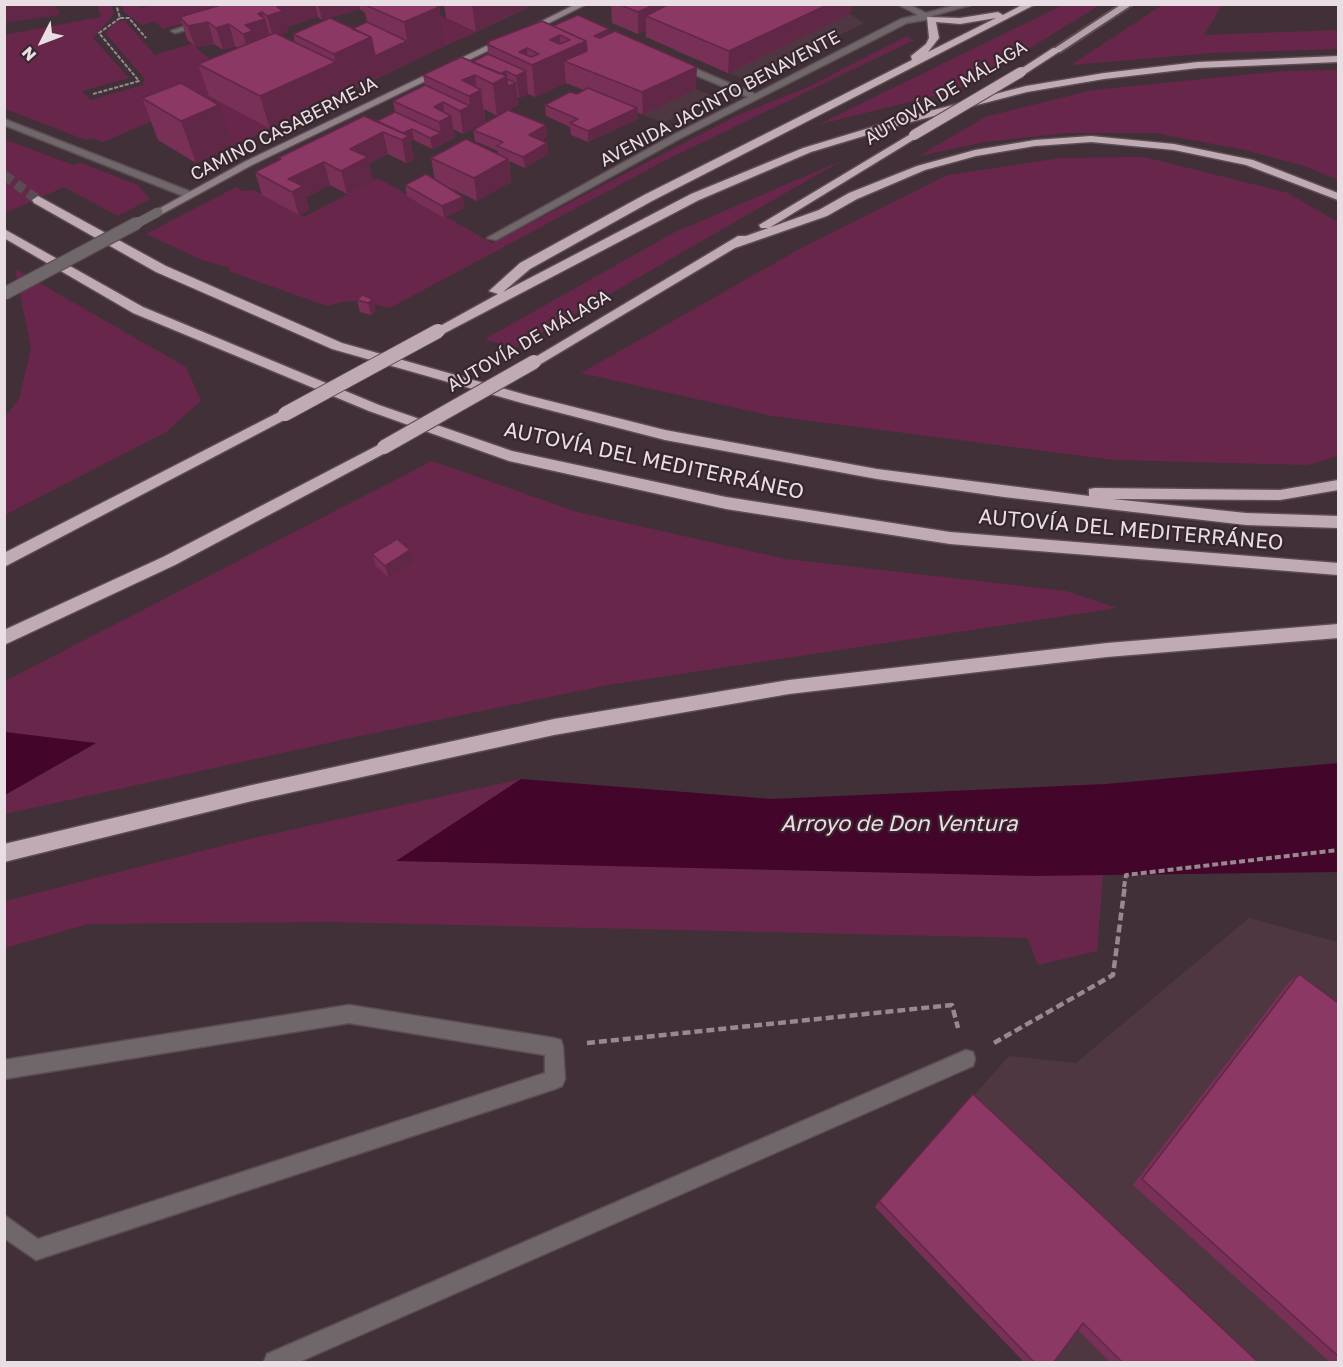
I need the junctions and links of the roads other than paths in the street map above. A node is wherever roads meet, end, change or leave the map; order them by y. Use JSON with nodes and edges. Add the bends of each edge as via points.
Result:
{"nodes":[{"id":1,"x":583,"y":4,"type":"edge"},
{"id":2,"x":901,"y":4,"type":"edge"},
{"id":3,"x":970,"y":4,"type":"edge"},
{"id":4,"x":1028,"y":4,"type":"edge"},
{"id":5,"x":1032,"y":4,"type":"edge"},
{"id":6,"x":1129,"y":4,"type":"edge"},
{"id":7,"x":927,"y":17,"type":"junction"},
{"id":8,"x":207,"y":22,"type":"edge"},
{"id":9,"x":175,"y":30,"type":"dead end"},
{"id":10,"x":1057,"y":50,"type":"joint"},
{"id":11,"x":1338,"y":59,"type":"edge"},
{"id":12,"x":670,"y":61,"type":"edge"},
{"id":13,"x":884,"y":80,"type":"junction"},
{"id":14,"x":755,"y":97,"type":"junction"},
{"id":15,"x":4,"y":122,"type":"edge"},
{"id":16,"x":190,"y":195,"type":"junction"},
{"id":17,"x":1338,"y":197,"type":"edge"},
{"id":18,"x":38,"y":200,"type":"tunnel mouth"},
{"id":19,"x":158,"y":212,"type":"joint"},
{"id":20,"x":4,"y":233,"type":"edge"},
{"id":21,"x":492,"y":238,"type":"dead end"},
{"id":22,"x":733,"y":245,"type":"junction"},
{"id":23,"x":4,"y":294,"type":"edge"},
{"id":24,"x":475,"y":310,"type":"junction"},
{"id":25,"x":1338,"y":485,"type":"edge"},
{"id":26,"x":1004,"y":492,"type":"junction"},
{"id":27,"x":1338,"y":522,"type":"edge"},
{"id":28,"x":4,"y":561,"type":"edge"},
{"id":29,"x":1338,"y":569,"type":"edge"},
{"id":30,"x":1338,"y":632,"type":"edge"},
{"id":31,"x":4,"y":638,"type":"edge"},
{"id":32,"x":4,"y":854,"type":"edge"},
{"id":33,"x":966,"y":1059,"type":"road end"},
{"id":34,"x":4,"y":1070,"type":"edge"},
{"id":35,"x":4,"y":1225,"type":"edge"},
{"id":36,"x":275,"y":1362,"type":"edge"}],
"edges":[{"from":1,"to":16,"type":"main road","name":"CAMINO CASABERMEJA","via":[[565,17],[249,163]]},
{"from":2,"to":7,"type":"street"},
{"from":3,"to":7,"type":"street","name":"AVENIDA JACINTO BENAVENTE"},
{"from":4,"to":7,"type":"highway","via":[[973,20]]},
{"from":5,"to":13,"type":"highway"},
{"from":6,"to":10,"type":"highway"},
{"from":7,"to":13,"type":"highway","via":[[934,38],[930,46]]},
{"from":7,"to":14,"type":"street","name":"AVENIDA JACINTO BENAVENTE","via":[[904,21]]},
{"from":8,"to":9,"type":"street"},
{"from":10,"to":22,"type":"highway","name":"AUTOVÍA DE MÁLAGA","bridge":true},
{"from":11,"to":24,"type":"highway","via":[[1198,65],[1104,76],[1026,89],[903,121],[807,150],[695,197]]},
{"from":12,"to":14,"type":"street"},
{"from":13,"to":24,"type":"highway","via":[[648,198],[525,266]]},
{"from":14,"to":21,"type":"street","name":"AVENIDA JACINTO BENAVENTE"},
{"from":15,"to":16,"type":"street"},
{"from":16,"to":19,"type":"main road","name":"CAMINO CASABERMEJA"},
{"from":17,"to":22,"type":"highway","via":[[1249,162],[1174,147],[1091,139],[1035,142],[921,168],[823,213]]},
{"from":18,"to":26,"type":"highway","name":"AUTOVÍA DEL MEDITERRÁNEO","via":[[161,269],[337,346],[665,435],[877,474]]},
{"from":19,"to":23,"type":"street","name":"CAMINO CASABERMEJA","bridge":true},
{"from":20,"to":29,"type":"highway","name":"AUTOVÍA DEL MEDITERRÁNEO","via":[[138,310],[374,408],[508,456],[726,503],[950,538]]},
{"from":22,"to":31,"type":"highway","name":"AUTOVÍA DE MÁLAGA","bridge":true,"via":[[384,447],[169,561]]},
{"from":24,"to":28,"type":"highway","bridge":true},
{"from":25,"to":26,"type":"highway","via":[[1280,495]]},
{"from":26,"to":27,"type":"highway","name":"AUTOVÍA DEL MEDITERRÁNEO","via":[[1246,519]]},
{"from":30,"to":32,"type":"highway","via":[[1107,650],[742,695],[542,729],[252,793]]},
{"from":33,"to":36,"type":"street"},
{"from":34,"to":35,"type":"street","via":[[348,1014],[554,1047],[555,1079],[36,1250]]}]}
